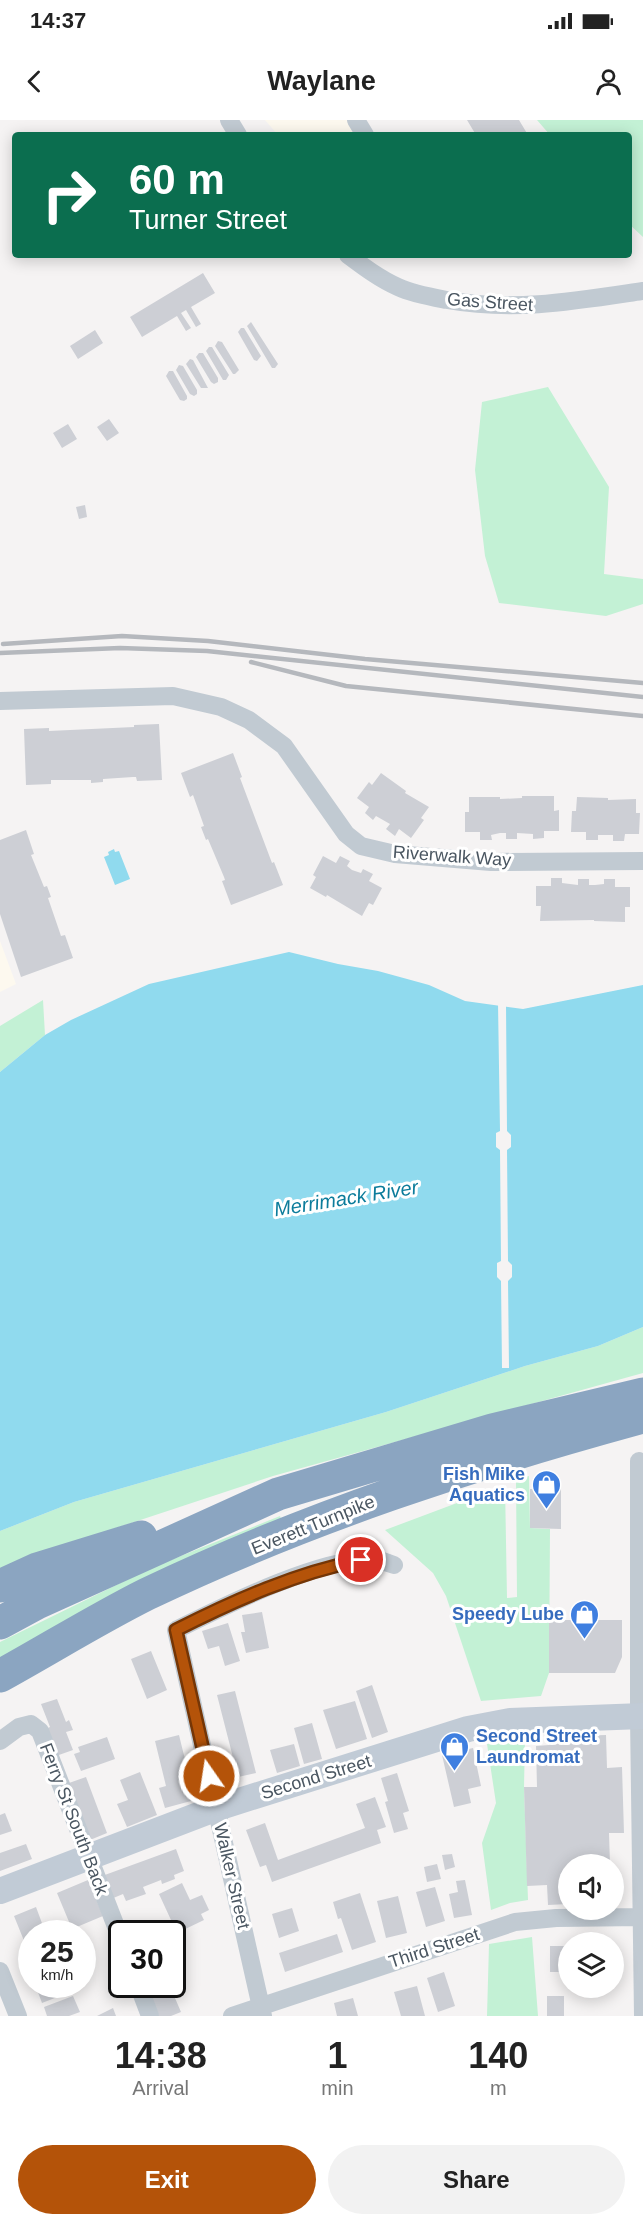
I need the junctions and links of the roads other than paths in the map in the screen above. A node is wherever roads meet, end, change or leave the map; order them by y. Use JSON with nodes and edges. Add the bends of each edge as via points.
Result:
{"nodes":[{"id":1,"x":352,"y":258,"type":"edge"},
{"id":2,"x":643,"y":291,"type":"edge"},
{"id":3,"x":0,"y":701,"type":"edge"},
{"id":4,"x":643,"y":861,"type":"edge"},
{"id":5,"x":643,"y":1394,"type":"edge"},
{"id":6,"x":643,"y":1417,"type":"edge"},
{"id":7,"x":639,"y":1461,"type":"dead end"},
{"id":8,"x":278,"y":1494,"type":"junction"},
{"id":9,"x":324,"y":1517,"type":"junction"},
{"id":10,"x":394,"y":1565,"type":"dead end"},
{"id":11,"x":0,"y":1586,"type":"edge"},
{"id":12,"x":0,"y":1623,"type":"edge"},
{"id":13,"x":0,"y":1676,"type":"edge"},
{"id":14,"x":0,"y":1701,"type":"edge"},
{"id":15,"x":641,"y":1716,"type":"edge"},
{"id":16,"x":0,"y":1742,"type":"edge"},
{"id":17,"x":217,"y":1808,"type":"junction"},
{"id":18,"x":90,"y":1858,"type":"junction"},
{"id":19,"x":0,"y":1891,"type":"edge"},
{"id":20,"x":643,"y":1917,"type":"edge"},
{"id":21,"x":114,"y":1920,"type":"edge"},
{"id":22,"x":0,"y":1971,"type":"edge"},
{"id":23,"x":143,"y":1998,"type":"edge"},
{"id":24,"x":262,"y":2011,"type":"edge"},
{"id":25,"x":18,"y":2016,"type":"edge"},
{"id":26,"x":150,"y":2016,"type":"edge"},
{"id":27,"x":232,"y":2016,"type":"edge"},
{"id":28,"x":643,"y":2016,"type":"edge"}],
"edges":[{"from":1,"to":2,"type":"street","name":"Gas Street","via":[[400,288],[466,303],[541,306]]},
{"from":3,"to":4,"type":"street","name":"Riverwalk Way","via":[[173,696],[221,707],[249,720],[284,746],[346,834],[361,846],[395,854],[491,862]]},
{"from":5,"to":8,"type":"highway","name":"Everett Turnpike","via":[[492,1430]]},
{"from":6,"to":9,"type":"highway","name":"Everett Turnpike","via":[[529,1448]]},
{"from":7,"to":15,"type":"street"},
{"from":8,"to":11,"type":"highway","via":[[37,1569]]},
{"from":8,"to":12,"type":"highway","name":"Everett Turnpike"},
{"from":9,"to":13,"type":"highway","name":"Everett Turnpike","via":[[146,1595]]},
{"from":9,"to":14,"type":"highway","via":[[67,1657]]},
{"from":10,"to":17,"type":"street","name":"Walker Street","via":[[361,1560],[327,1567],[284,1581],[176,1630]]},
{"from":15,"to":17,"type":"main road","name":"Second Street","via":[[491,1724]]},
{"from":15,"to":20,"type":"street"},
{"from":16,"to":18,"type":"street","name":"Ferry St South Back","via":[[20,1727],[31,1724],[40,1731]]},
{"from":17,"to":18,"type":"main road","name":"Second Street"},
{"from":17,"to":24,"type":"street","name":"Walker Street"},
{"from":18,"to":19,"type":"main road","name":"Second Street"},
{"from":18,"to":21,"type":"street","name":"Ferry St South Back"},
{"from":20,"to":24,"type":"street","name":"Third Street","via":[[515,1922]]},
{"from":20,"to":28,"type":"street"},
{"from":22,"to":25,"type":"street"},
{"from":23,"to":26,"type":"street"},
{"from":24,"to":27,"type":"street","name":"Third Street"}]}
